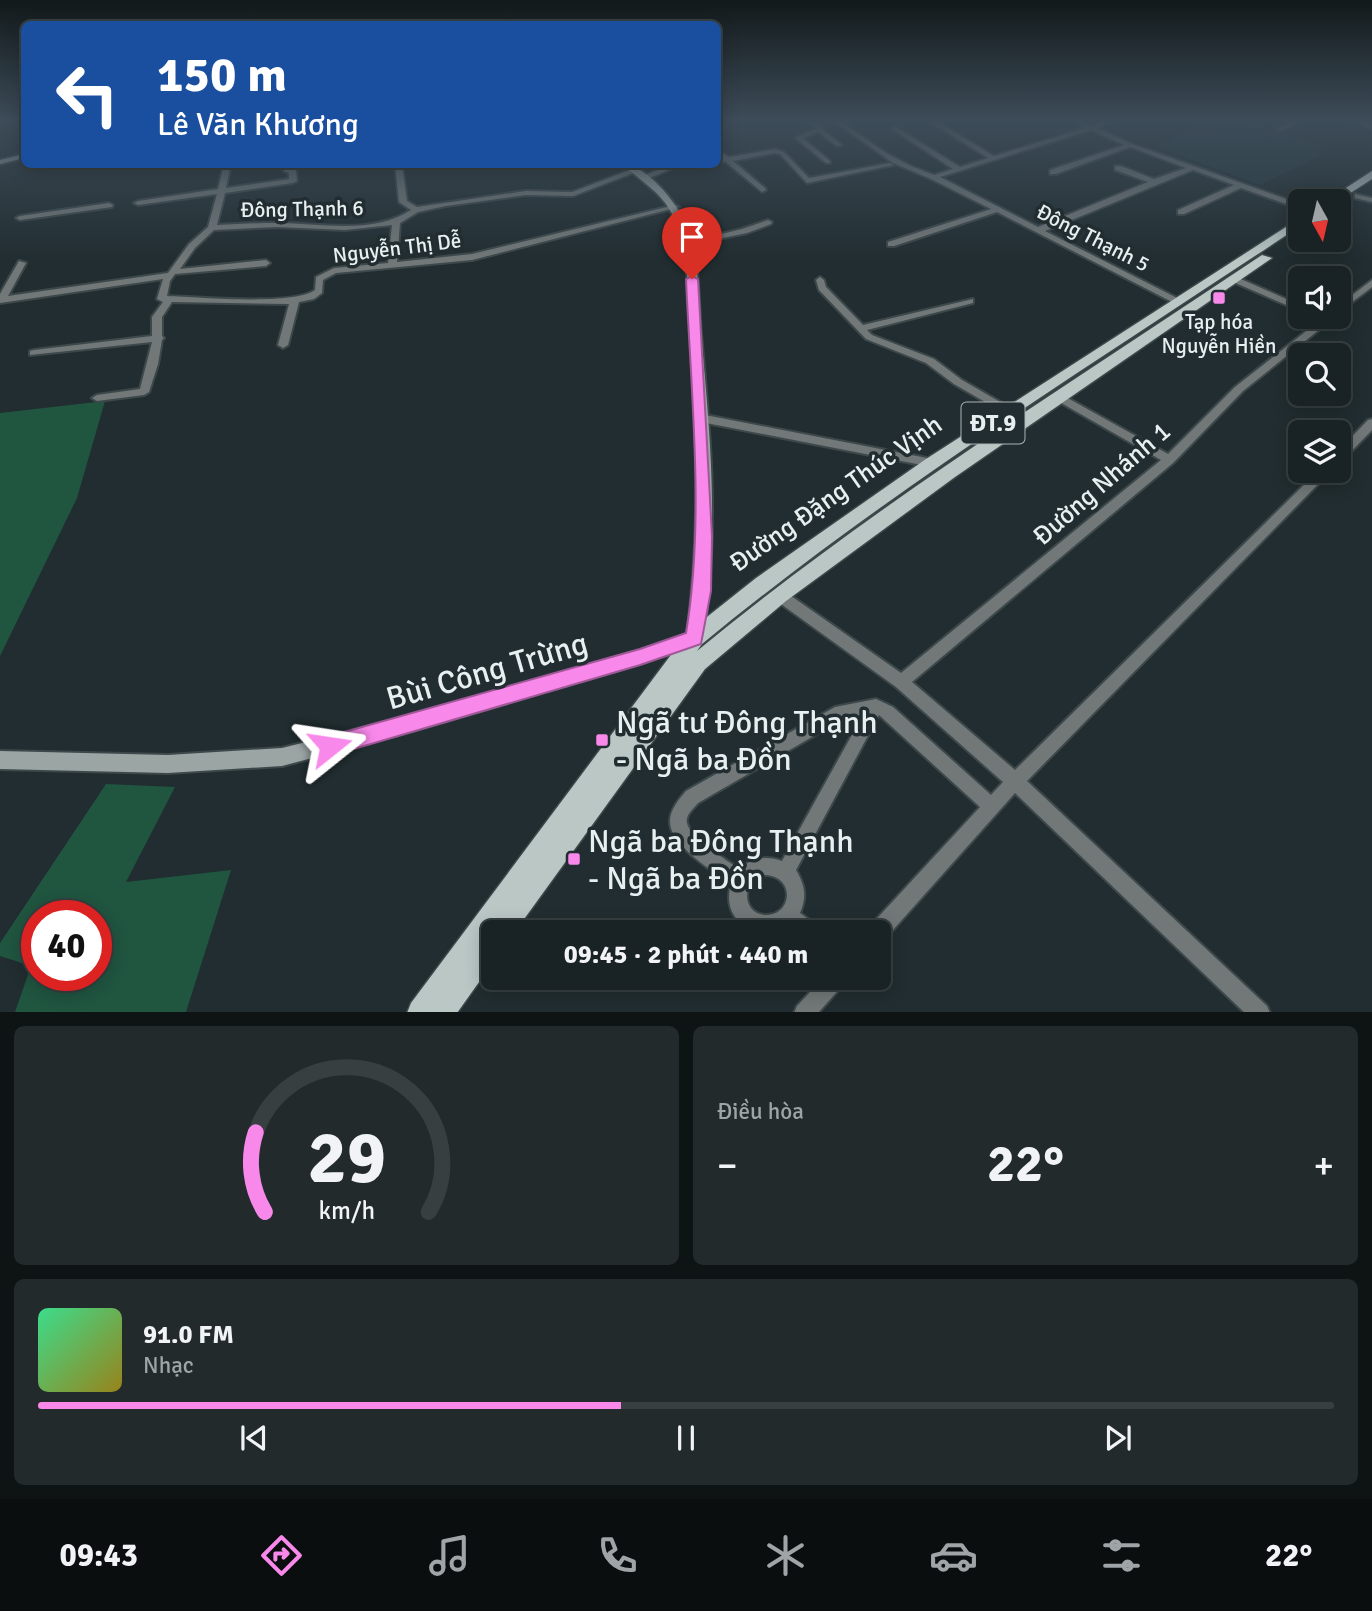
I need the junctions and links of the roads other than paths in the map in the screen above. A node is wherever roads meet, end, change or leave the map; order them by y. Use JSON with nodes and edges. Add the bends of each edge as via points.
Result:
{"nodes":[{"id":1,"x":733,"y":166,"type":"edge"},
{"id":2,"x":794,"y":166,"type":"edge"},
{"id":3,"x":884,"y":166,"type":"edge"},
{"id":4,"x":907,"y":166,"type":"edge"},
{"id":5,"x":955,"y":166,"type":"edge"},
{"id":6,"x":968,"y":166,"type":"edge"},
{"id":7,"x":1069,"y":166,"type":"edge"},
{"id":8,"x":1188,"y":166,"type":"edge"},
{"id":9,"x":1118,"y":167,"type":"dead end"},
{"id":10,"x":228,"y":168,"type":"edge"},
{"id":11,"x":287,"y":168,"type":"edge"},
{"id":12,"x":399,"y":168,"type":"edge"},
{"id":13,"x":655,"y":168,"type":"edge"},
{"id":14,"x":1193,"y":168,"type":"junction"},
{"id":15,"x":959,"y":169,"type":"junction"},
{"id":16,"x":635,"y":171,"type":"edge"},
{"id":17,"x":1053,"y":172,"type":"dead end"},
{"id":18,"x":1372,"y":174,"type":"edge"},
{"id":19,"x":934,"y":177,"type":"junction"},
{"id":20,"x":293,"y":181,"type":"junction"},
{"id":21,"x":1154,"y":182,"type":"junction"},
{"id":22,"x":1241,"y":185,"type":"junction"},
{"id":23,"x":1372,"y":186,"type":"edge"},
{"id":24,"x":1349,"y":189,"type":"edge"},
{"id":25,"x":762,"y":190,"type":"dead end"},
{"id":26,"x":222,"y":191,"type":"junction"},
{"id":27,"x":293,"y":193,"type":"dead end"},
{"id":28,"x":1358,"y":195,"type":"junction"},
{"id":29,"x":1351,"y":200,"type":"edge"},
{"id":30,"x":1372,"y":200,"type":"edge"},
{"id":31,"x":138,"y":203,"type":"dead end"},
{"id":32,"x":1288,"y":203,"type":"edge"},
{"id":33,"x":109,"y":205,"type":"dead end"},
{"id":34,"x":675,"y":207,"type":"junction"},
{"id":35,"x":416,"y":210,"type":"junction"},
{"id":36,"x":997,"y":210,"type":"junction"},
{"id":37,"x":1181,"y":212,"type":"dead end"},
{"id":38,"x":20,"y":218,"type":"dead end"},
{"id":39,"x":396,"y":221,"type":"junction"},
{"id":40,"x":768,"y":222,"type":"dead end"},
{"id":41,"x":212,"y":228,"type":"junction"},
{"id":42,"x":1288,"y":229,"type":"edge"},
{"id":43,"x":1039,"y":230,"type":"junction"},
{"id":44,"x":688,"y":243,"type":"junction"},
{"id":45,"x":1288,"y":243,"type":"edge"},
{"id":46,"x":891,"y":244,"type":"dead end"},
{"id":47,"x":266,"y":263,"type":"dead end"},
{"id":48,"x":22,"y":264,"type":"dead end"},
{"id":49,"x":391,"y":265,"type":"junction"},
{"id":50,"x":172,"y":273,"type":"junction"},
{"id":51,"x":1234,"y":279,"type":"junction"},
{"id":52,"x":820,"y":280,"type":"dead end"},
{"id":53,"x":1372,"y":283,"type":"edge"},
{"id":54,"x":1,"y":300,"type":"edge"},
{"id":55,"x":169,"y":300,"type":"junction"},
{"id":56,"x":295,"y":300,"type":"junction"},
{"id":57,"x":1351,"y":300,"type":"edge"},
{"id":58,"x":970,"y":301,"type":"dead end"},
{"id":59,"x":1178,"y":302,"type":"junction"},
{"id":60,"x":1288,"y":303,"type":"edge"},
{"id":61,"x":863,"y":327,"type":"junction"},
{"id":62,"x":1312,"y":329,"type":"edge"},
{"id":63,"x":159,"y":338,"type":"junction"},
{"id":64,"x":283,"y":345,"type":"dead end"},
{"id":65,"x":34,"y":353,"type":"dead end"},
{"id":66,"x":97,"y":398,"type":"dead end"},
{"id":67,"x":1060,"y":398,"type":"junction"},
{"id":68,"x":1010,"y":412,"type":"junction"},
{"id":69,"x":700,"y":418,"type":"junction"},
{"id":70,"x":1372,"y":423,"type":"edge"},
{"id":71,"x":1351,"y":445,"type":"edge"},
{"id":72,"x":1169,"y":460,"type":"junction"},
{"id":73,"x":932,"y":463,"type":"junction"},
{"id":74,"x":1313,"y":483,"type":"edge"},
{"id":75,"x":779,"y":595,"type":"junction"},
{"id":76,"x":702,"y":646,"type":"junction"},
{"id":77,"x":901,"y":682,"type":"junction"},
{"id":78,"x":876,"y":706,"type":"junction"},
{"id":79,"x":0,"y":760,"type":"edge"},
{"id":80,"x":1015,"y":782,"type":"junction"},
{"id":81,"x":992,"y":807,"type":"junction"},
{"id":82,"x":785,"y":873,"type":"junction"},
{"id":83,"x":741,"y":881,"type":"junction"},
{"id":84,"x":789,"y":916,"type":"junction"},
{"id":85,"x":508,"y":920,"type":"edge"},
{"id":86,"x":794,"y":920,"type":"edge"},
{"id":87,"x":889,"y":920,"type":"edge"},
{"id":88,"x":481,"y":956,"type":"edge"},
{"id":89,"x":825,"y":990,"type":"edge"},
{"id":90,"x":422,"y":1012,"type":"edge"},
{"id":91,"x":440,"y":1012,"type":"edge"},
{"id":92,"x":805,"y":1012,"type":"edge"},
{"id":93,"x":1260,"y":1012,"type":"edge"}],
"edges":[{"from":1,"to":25,"type":"street"},
{"from":2,"to":3,"type":"street","via":[[807,181]]},
{"from":4,"to":19,"type":"street","name":"Đông Thạnh 5"},
{"from":5,"to":15,"type":"street"},
{"from":6,"to":15,"type":"street"},
{"from":7,"to":17,"type":"street"},
{"from":8,"to":14,"type":"street"},
{"from":9,"to":21,"type":"street"},
{"from":10,"to":26,"type":"street"},
{"from":11,"to":20,"type":"street","via":[[293,172]]},
{"from":12,"to":35,"type":"street","via":[[403,202]]},
{"from":13,"to":16,"type":"street","name":"Đông Thạnh 6"},
{"from":14,"to":21,"type":"street"},
{"from":14,"to":22,"type":"street"},
{"from":15,"to":19,"type":"street"},
{"from":16,"to":34,"type":"main road"},
{"from":16,"to":35,"type":"street","name":"Đông Thạnh 6","via":[[573,194],[526,193]]},
{"from":18,"to":24,"type":"main road"},
{"from":19,"to":36,"type":"street","name":"Đông Thạnh 5"},
{"from":20,"to":26,"type":"street"},
{"from":20,"to":27,"type":"street"},
{"from":21,"to":43,"type":"street"},
{"from":22,"to":32,"type":"street"},
{"from":22,"to":37,"type":"street"},
{"from":23,"to":28,"type":"main road"},
{"from":26,"to":31,"type":"street"},
{"from":26,"to":41,"type":"street"},
{"from":28,"to":29,"type":"main road"},
{"from":28,"to":30,"type":"street"},
{"from":33,"to":38,"type":"street"},
{"from":34,"to":44,"type":"main road"},
{"from":34,"to":49,"type":"street","name":"Nguyễn Thị Dễ","via":[[471,257]]},
{"from":35,"to":39,"type":"street","name":"Đông Thạnh 6"},
{"from":36,"to":43,"type":"street","name":"Đông Thạnh 5"},
{"from":36,"to":46,"type":"street"},
{"from":39,"to":41,"type":"street","name":"Đông Thạnh 6","via":[[345,228]]},
{"from":39,"to":49,"type":"street"},
{"from":40,"to":44,"type":"street"},
{"from":41,"to":50,"type":"street"},
{"from":42,"to":59,"type":"main road","name":"Đường Đặng Thúc Vịnh","number":"ĐT.9"},
{"from":43,"to":59,"type":"street","name":"Đông Thạnh 5"},
{"from":44,"to":69,"type":"main road"},
{"from":45,"to":51,"type":"main road","name":"Đường Đặng Thúc Vịnh","number":"ĐT.9"},
{"from":47,"to":50,"type":"street"},
{"from":48,"to":54,"type":"street"},
{"from":49,"to":56,"type":"street","name":"Nguyễn Thị Dễ","via":[[324,274],[319,291]]},
{"from":50,"to":54,"type":"street"},
{"from":50,"to":55,"type":"street","via":[[162,299]]},
{"from":51,"to":60,"type":"street"},
{"from":51,"to":67,"type":"main road","name":"Đường Đặng Thúc Vịnh","number":"ĐT.9"},
{"from":52,"to":61,"type":"street","via":[[822,288]]},
{"from":53,"to":57,"type":"street"},
{"from":55,"to":56,"type":"street"},
{"from":55,"to":63,"type":"street","via":[[157,317]]},
{"from":56,"to":64,"type":"street"},
{"from":58,"to":61,"type":"street"},
{"from":59,"to":68,"type":"main road","name":"Đường Đặng Thúc Vịnh","number":"ĐT.9"},
{"from":61,"to":68,"type":"street","via":[[869,337],[930,361]]},
{"from":62,"to":72,"type":"street","name":"Đường Nhánh 1","via":[[1239,389]]},
{"from":63,"to":65,"type":"street"},
{"from":63,"to":66,"type":"street","via":[[144,392]]},
{"from":67,"to":72,"type":"street"},
{"from":67,"to":75,"type":"main road","name":"Đường Đặng Thúc Vịnh","number":"ĐT.9"},
{"from":68,"to":73,"type":"main road","name":"Đường Đặng Thúc Vịnh","number":"ĐT.9"},
{"from":69,"to":73,"type":"street"},
{"from":69,"to":76,"type":"main road"},
{"from":70,"to":71,"type":"street"},
{"from":72,"to":77,"type":"street","name":"Đường Nhánh 1"},
{"from":73,"to":76,"type":"main road","name":"Đường Đặng Thúc Vịnh","number":"ĐT.9","via":[[763,583]]},
{"from":74,"to":80,"type":"street"},
{"from":75,"to":76,"type":"main road","name":"Đường Đặng Thúc Vịnh","number":"ĐT.9"},
{"from":75,"to":77,"type":"street"},
{"from":76,"to":79,"type":"main road","name":"Bùi Công Trừng","via":[[601,669],[293,755],[167,764]]},
{"from":76,"to":85,"type":"main road","name":"Đường Đặng Thúc Vịnh","number":"ĐT.9","via":[[698,663]]},
{"from":76,"to":90,"type":"main road","name":"Đường Đặng Thúc Vịnh","number":"ĐT.9"},
{"from":77,"to":80,"type":"street"},
{"from":78,"to":81,"type":"street"},
{"from":78,"to":82,"type":"street"},
{"from":78,"to":83,"type":"street","via":[[840,712],[686,804],[678,821],[682,835]]},
{"from":80,"to":81,"type":"street"},
{"from":80,"to":93,"type":"street"},
{"from":81,"to":87,"type":"street"},
{"from":82,"to":83,"type":"street","via":[[761,865]]},
{"from":82,"to":84,"type":"street","via":[[795,899]]},
{"from":83,"to":84,"type":"street","via":[[742,908],[756,922],[774,926]]},
{"from":84,"to":86,"type":"street"},
{"from":88,"to":91,"type":"main road"},
{"from":89,"to":92,"type":"street"}]}
